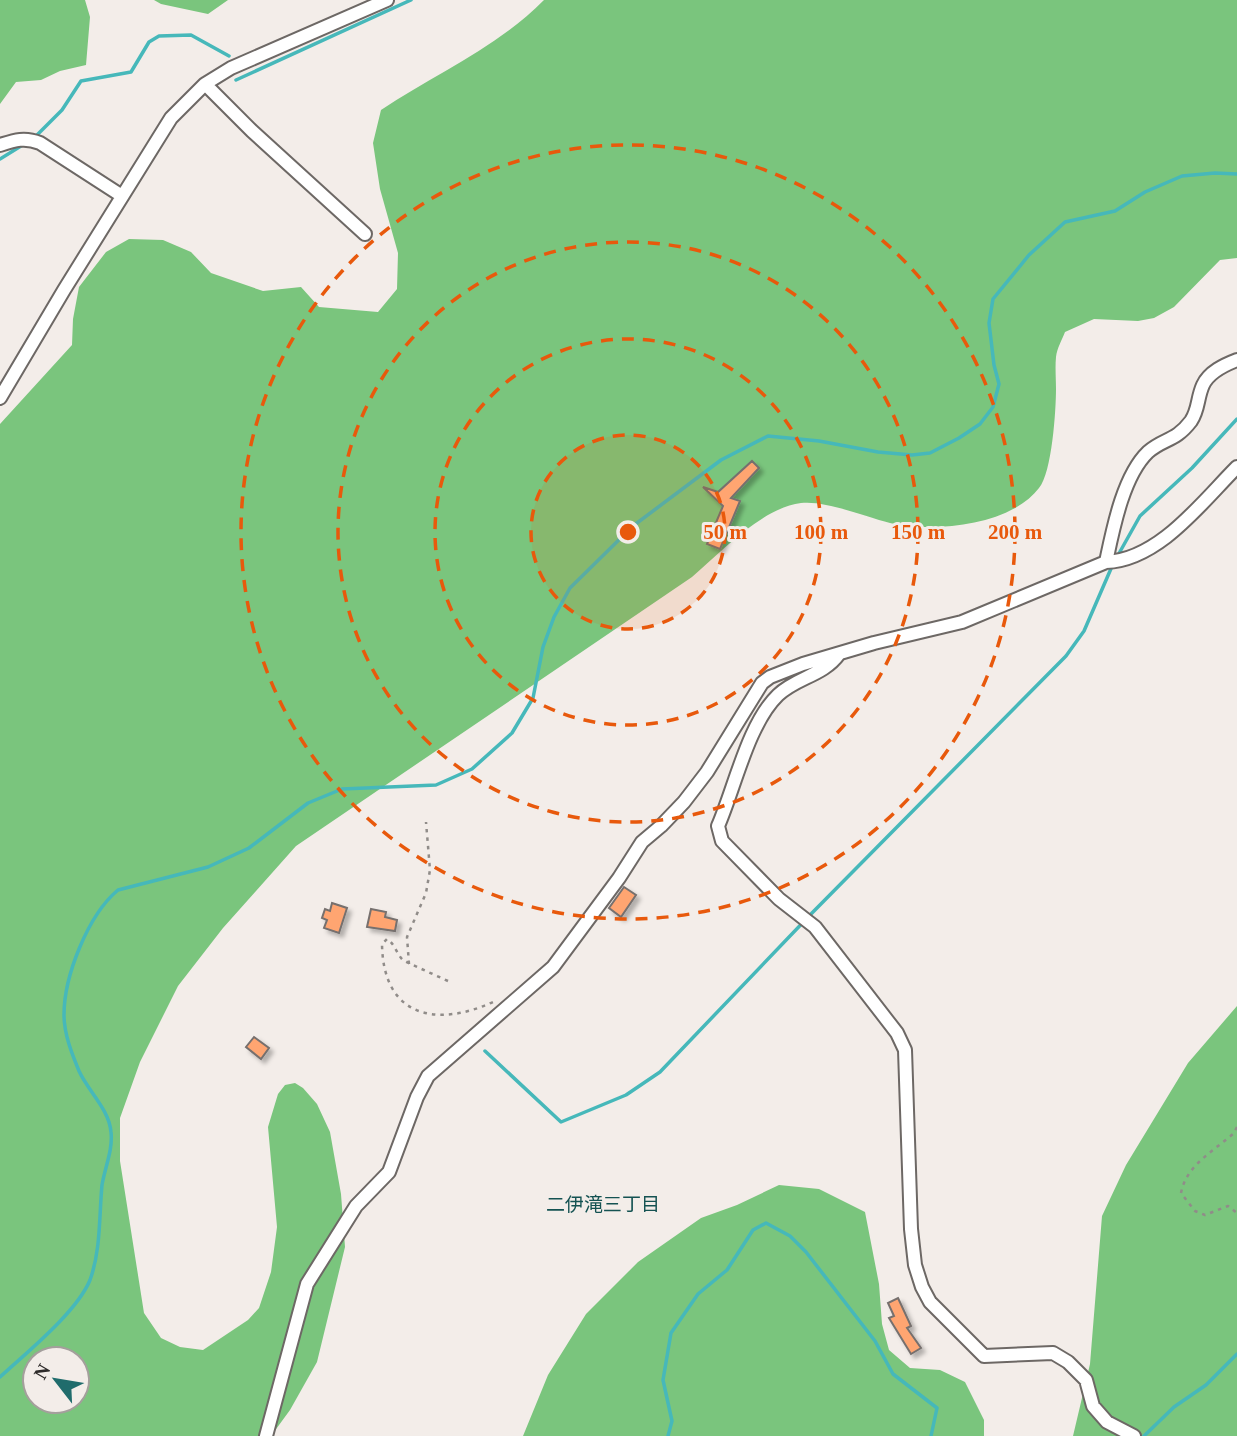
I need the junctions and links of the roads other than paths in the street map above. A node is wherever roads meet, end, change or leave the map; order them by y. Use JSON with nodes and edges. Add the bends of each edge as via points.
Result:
{"nodes":[{"id":1,"x":387,"y":0,"type":"edge"},
{"id":2,"x":205,"y":84,"type":"junction"},
{"id":3,"x":0,"y":145,"type":"edge"},
{"id":4,"x":122,"y":196,"type":"junction"},
{"id":5,"x":365,"y":234,"type":"dead end"},
{"id":6,"x":1237,"y":360,"type":"edge"},
{"id":7,"x":0,"y":398,"type":"edge"},
{"id":8,"x":1237,"y":467,"type":"edge"},
{"id":9,"x":1108,"y":562,"type":"junction"},
{"id":10,"x":839,"y":654,"type":"junction"},
{"id":11,"x":266,"y":1436,"type":"edge"},
{"id":12,"x":1134,"y":1436,"type":"edge"}],
"edges":[{"from":1,"to":2,"type":"street","via":[[231,68]]},
{"from":2,"to":4,"type":"street","via":[[171,118]]},
{"from":2,"to":5,"type":"street"},
{"from":3,"to":4,"type":"street","via":[[22,138],[40,143]]},
{"from":4,"to":7,"type":"street"},
{"from":6,"to":9,"type":"street","via":[[1211,375],[1203,386],[1198,410],[1180,435],[1153,448],[1138,467],[1124,492]]},
{"from":8,"to":9,"type":"street","via":[[1157,544],[1125,560]]},
{"from":9,"to":10,"type":"street","via":[[962,622]]},
{"from":10,"to":11,"type":"street","via":[[762,683],[707,772],[684,802],[642,842],[553,967],[428,1076],[389,1172],[356,1206],[307,1284]]},
{"from":10,"to":12,"type":"street","via":[[830,666],[788,687],[766,709],[718,826],[722,841],[779,899],[815,927],[897,1033],[905,1050],[911,1229],[915,1265],[930,1302],[984,1356],[1053,1353],[1068,1362],[1086,1380],[1093,1406],[1107,1422]]}]}
